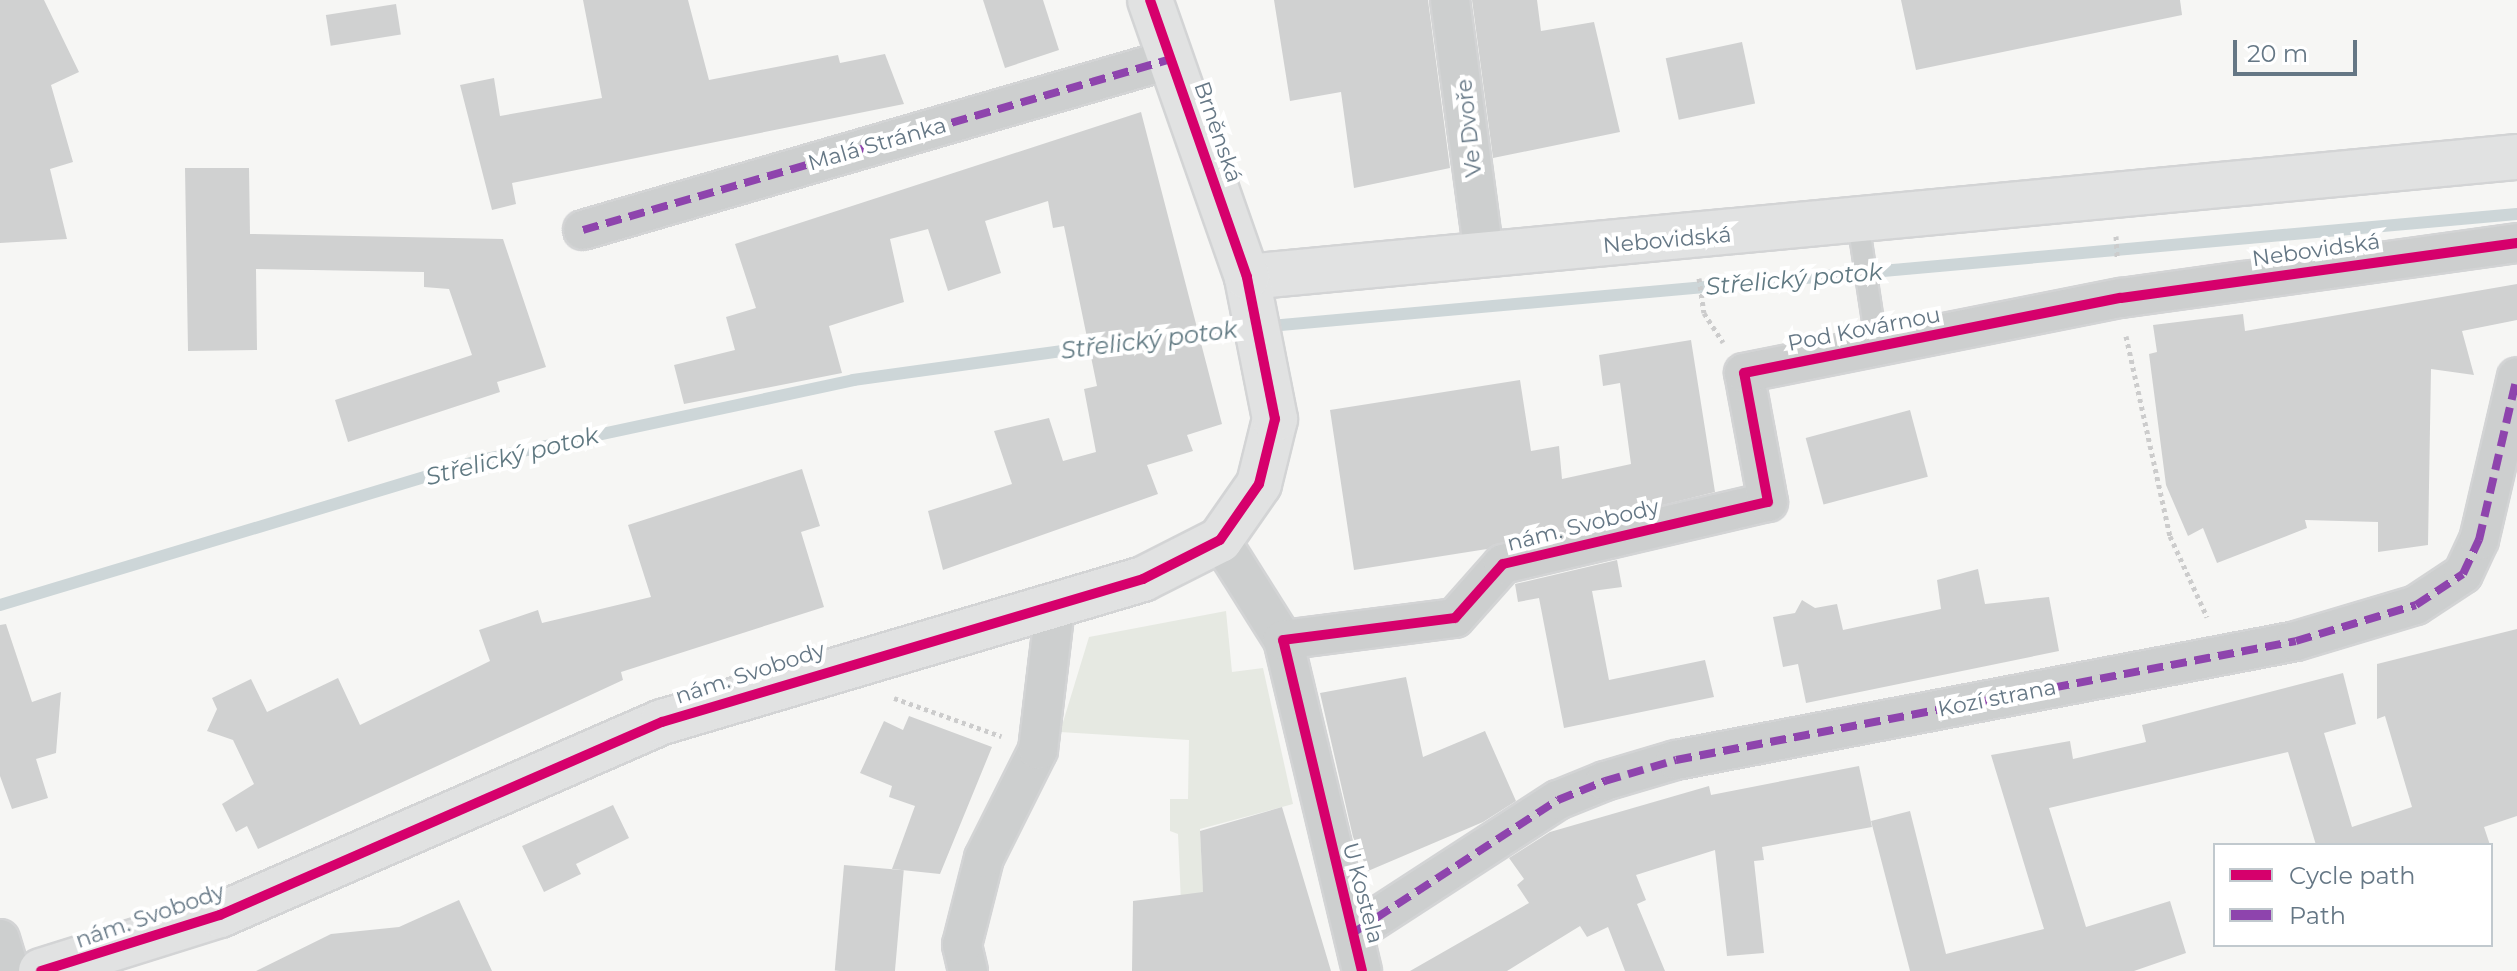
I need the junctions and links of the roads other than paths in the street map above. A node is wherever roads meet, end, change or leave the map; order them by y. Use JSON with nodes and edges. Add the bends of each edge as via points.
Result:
{"nodes":[{"id":1,"x":1150,"y":0,"type":"edge"},
{"id":2,"x":1450,"y":0,"type":"edge"},
{"id":3,"x":1171,"y":59,"type":"junction"},
{"id":4,"x":2517,"y":157,"type":"edge"},
{"id":5,"x":1858,"y":222,"type":"junction"},
{"id":6,"x":583,"y":230,"type":"dead end"},
{"id":7,"x":2517,"y":243,"type":"edge"},
{"id":8,"x":1484,"y":256,"type":"junction"},
{"id":9,"x":1250,"y":293,"type":"junction"},
{"id":10,"x":2121,"y":298,"type":"joint"},
{"id":11,"x":1874,"y":330,"type":"junction"},
{"id":12,"x":2517,"y":377,"type":"edge"},
{"id":13,"x":1768,"y":502,"type":"joint"},
{"id":14,"x":1220,"y":540,"type":"junction"},
{"id":15,"x":1055,"y":607,"type":"junction"},
{"id":16,"x":1283,"y":640,"type":"junction"},
{"id":17,"x":1356,"y":931,"type":"junction"},
{"id":18,"x":0,"y":939,"type":"edge"},
{"id":19,"x":10,"y":971,"type":"edge"},
{"id":20,"x":41,"y":971,"type":"edge"},
{"id":21,"x":968,"y":971,"type":"edge"},
{"id":22,"x":1362,"y":971,"type":"edge"}],
"edges":[{"from":1,"to":3,"type":"street","name":"Brněnská"},
{"from":2,"to":8,"type":"street","name":"Ve Dvoře"},
{"from":3,"to":6,"type":"street","name":"Malá Stránka"},
{"from":3,"to":9,"type":"street","name":"Brněnská"},
{"from":4,"to":5,"type":"street","name":"Nebovidská"},
{"from":5,"to":8,"type":"street","name":"Nebovidská"},
{"from":5,"to":11,"type":"lane"},
{"from":7,"to":10,"type":"street","name":"Nebovidská"},
{"from":8,"to":9,"type":"street","name":"Nebovidská"},
{"from":9,"to":14,"type":"street","name":"nám. Svobody","via":[[1275,419],[1259,484]]},
{"from":10,"to":11,"type":"street","name":"Pod Kovárnou"},
{"from":11,"to":13,"type":"street","name":"Pod Kovárnou","via":[[1744,373]]},
{"from":12,"to":17,"type":"street","name":"Kozí strana","via":[[2508,398],[2496,487],[2463,574],[2416,605],[2363,625],[1676,760],[1605,781],[1558,800]]},
{"from":13,"to":16,"type":"street","name":"nám. Svobody","via":[[1503,564],[1455,618]]},
{"from":14,"to":15,"type":"street","name":"nám. Svobody","via":[[1143,579]]},
{"from":14,"to":16,"type":"street"},
{"from":15,"to":20,"type":"street","name":"nám. Svobody","via":[[662,722],[220,915]]},
{"from":15,"to":21,"type":"street","via":[[1038,750],[984,858],[962,945]]},
{"from":16,"to":17,"type":"street","name":"U Kostela","via":[[1324,825]]},
{"from":17,"to":22,"type":"street","name":"U Kostela"},
{"from":18,"to":19,"type":"street"}]}
